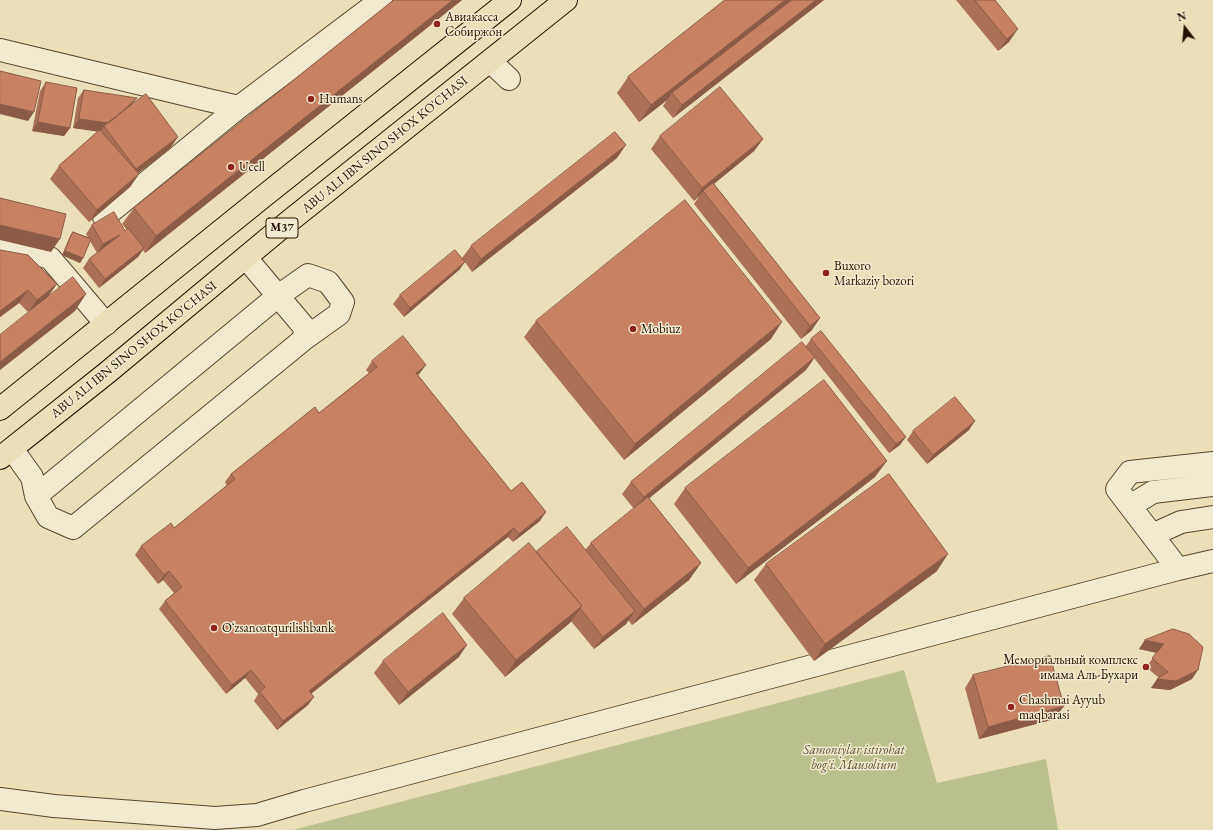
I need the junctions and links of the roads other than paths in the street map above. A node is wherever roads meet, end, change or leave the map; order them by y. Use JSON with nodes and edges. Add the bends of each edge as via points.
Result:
{"nodes":[{"id":1,"x":381,"y":0,"type":"edge"},
{"id":2,"x":510,"y":0,"type":"edge"},
{"id":3,"x":566,"y":0,"type":"edge"},
{"id":4,"x":0,"y":50,"type":"edge"},
{"id":5,"x":490,"y":61,"type":"junction"},
{"id":6,"x":509,"y":79,"type":"dead end"},
{"id":7,"x":239,"y":107,"type":"junction"},
{"id":8,"x":104,"y":218,"type":"edge"},
{"id":9,"x":0,"y":244,"type":"edge"},
{"id":10,"x":246,"y":258,"type":"junction"},
{"id":11,"x":278,"y":296,"type":"junction"},
{"id":12,"x":106,"y":324,"type":"junction"},
{"id":13,"x":304,"y":339,"type":"junction"},
{"id":14,"x":0,"y":409,"type":"edge"},
{"id":15,"x":6,"y":454,"type":"edge"},
{"id":16,"x":1213,"y":463,"type":"edge"},
{"id":17,"x":1213,"y":485,"type":"edge"},
{"id":18,"x":36,"y":496,"type":"junction"},
{"id":19,"x":1130,"y":506,"type":"junction"},
{"id":20,"x":1213,"y":517,"type":"edge"},
{"id":21,"x":1152,"y":535,"type":"junction"},
{"id":22,"x":1213,"y":561,"type":"edge"},
{"id":23,"x":1178,"y":569,"type":"junction"},
{"id":24,"x":0,"y":799,"type":"edge"}],
"edges":[{"from":1,"to":7,"type":"lane"},
{"from":2,"to":12,"type":"main road","number":"M37"},
{"from":3,"to":5,"type":"main road","name":"ABU ALI IBN SINO SHOX KO'CHASI","number":"M37"},
{"from":4,"to":7,"type":"lane"},
{"from":5,"to":6,"type":"lane"},
{"from":5,"to":10,"type":"main road","name":"ABU ALI IBN SINO SHOX KO'CHASI","number":"M37"},
{"from":7,"to":8,"type":"lane"},
{"from":9,"to":12,"type":"lane","via":[[50,258]]},
{"from":10,"to":11,"type":"lane"},
{"from":10,"to":15,"type":"main road","name":"ABU ALI IBN SINO SHOX KO'CHASI","number":"M37"},
{"from":11,"to":13,"type":"lane","via":[[305,328]]},
{"from":11,"to":13,"type":"lane","via":[[308,275],[328,282],[343,302],[339,314]]},
{"from":11,"to":18,"type":"lane"},
{"from":12,"to":14,"type":"main road","number":"M37"},
{"from":13,"to":18,"type":"lane","via":[[73,528],[48,518]]},
{"from":15,"to":18,"type":"lane","via":[[32,478]]},
{"from":16,"to":19,"type":"lane","via":[[1130,472],[1117,489]]},
{"from":17,"to":19,"type":"lane","via":[[1153,492]]},
{"from":19,"to":21,"type":"lane"},
{"from":20,"to":21,"type":"lane","via":[[1181,522]]},
{"from":21,"to":23,"type":"lane"},
{"from":22,"to":23,"type":"lane"},
{"from":23,"to":24,"type":"lane","via":[[257,815],[208,817],[54,806]]}]}
